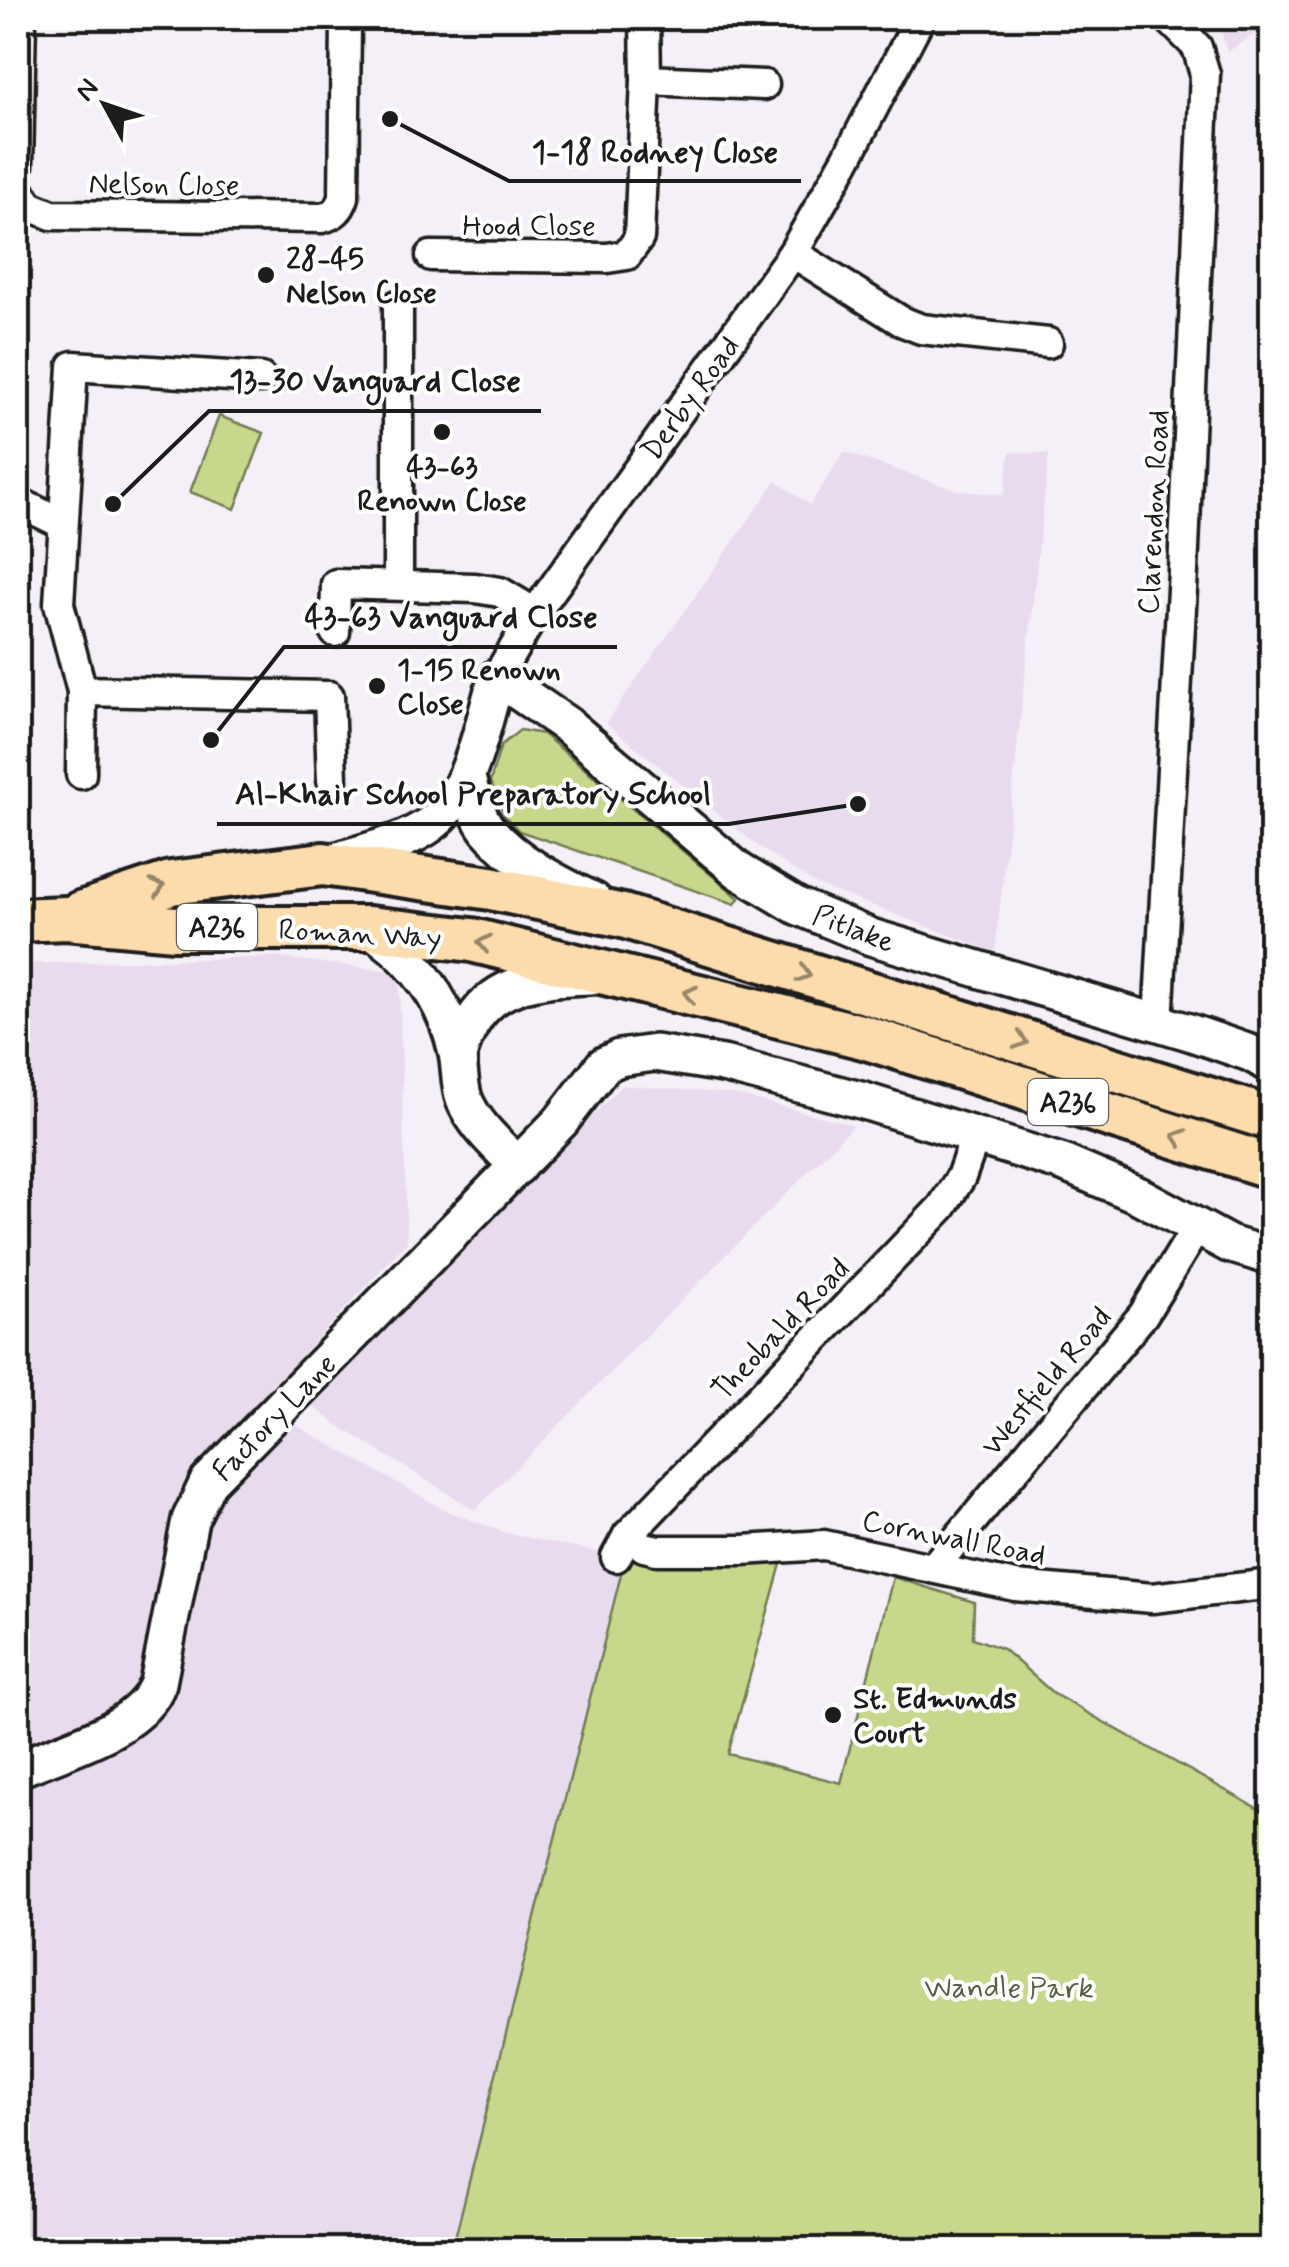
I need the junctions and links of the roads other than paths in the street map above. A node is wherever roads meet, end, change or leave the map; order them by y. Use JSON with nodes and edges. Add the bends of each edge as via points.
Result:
{"nodes":[{"id":1,"x":21,"y":18,"type":"edge"},
{"id":2,"x":646,"y":18,"type":"edge"},
{"id":3,"x":920,"y":18,"type":"edge"},
{"id":4,"x":1168,"y":18,"type":"edge"},
{"id":5,"x":346,"y":23,"type":"dead end"},
{"id":6,"x":646,"y":80,"type":"junction"},
{"id":7,"x":764,"y":85,"type":"dead end"},
{"id":8,"x":18,"y":166,"type":"edge"},
{"id":9,"x":18,"y":189,"type":"edge"},
{"id":10,"x":793,"y":253,"type":"junction"},
{"id":11,"x":431,"y":256,"type":"dead end"},
{"id":12,"x":398,"y":305,"type":"dead end"},
{"id":13,"x":1048,"y":344,"type":"dead end"},
{"id":14,"x":262,"y":378,"type":"dead end"},
{"id":15,"x":18,"y":502,"type":"edge"},
{"id":16,"x":64,"y":524,"type":"junction"},
{"id":17,"x":398,"y":585,"type":"junction"},
{"id":18,"x":535,"y":613,"type":"junction"},
{"id":19,"x":335,"y":632,"type":"dead end"},
{"id":20,"x":497,"y":677,"type":"junction"},
{"id":21,"x":82,"y":692,"type":"junction"},
{"id":22,"x":80,"y":774,"type":"dead end"},
{"id":23,"x":467,"y":778,"type":"junction"},
{"id":24,"x":332,"y":780,"type":"dead end"},
{"id":25,"x":323,"y":864,"type":"junction"},
{"id":26,"x":623,"y":916,"type":"junction"},
{"id":27,"x":66,"y":918,"type":"junction"},
{"id":28,"x":18,"y":920,"type":"edge"},
{"id":29,"x":369,"y":928,"type":"junction"},
{"id":30,"x":612,"y":975,"type":"junction"},
{"id":31,"x":1158,"y":1023,"type":"junction"},
{"id":32,"x":458,"y":1057,"type":"junction"},
{"id":33,"x":1272,"y":1065,"type":"edge"},
{"id":34,"x":1272,"y":1119,"type":"edge"},
{"id":35,"x":975,"y":1137,"type":"junction"},
{"id":36,"x":518,"y":1166,"type":"junction"},
{"id":37,"x":1272,"y":1168,"type":"edge"},
{"id":38,"x":1197,"y":1227,"type":"junction"},
{"id":39,"x":1272,"y":1256,"type":"edge"},
{"id":40,"x":622,"y":1546,"type":"joint"},
{"id":41,"x":933,"y":1568,"type":"junction"},
{"id":42,"x":1272,"y":1584,"type":"edge"},
{"id":43,"x":18,"y":1769,"type":"edge"}],
"edges":[{"from":1,"to":8,"type":"street"},
{"from":2,"to":6,"type":"street","name":"Hood Close"},
{"from":3,"to":10,"type":"street","name":"Derby Road"},
{"from":4,"to":31,"type":"street","name":"Clarendon Road","via":[[1197,47],[1205,74]]},
{"from":5,"to":9,"type":"street","name":"Nelson Close","via":[[344,197],[341,208],[322,218],[52,215],[30,206]]},
{"from":6,"to":7,"type":"street"},
{"from":6,"to":11,"type":"street","name":"Hood Close","via":[[639,238],[627,254]]},
{"from":10,"to":13,"type":"street","via":[[901,321]]},
{"from":10,"to":18,"type":"street","name":"Derby Road"},
{"from":12,"to":17,"type":"street"},
{"from":14,"to":16,"type":"street","via":[[72,366]]},
{"from":15,"to":16,"type":"street"},
{"from":16,"to":21,"type":"street","via":[[59,604]]},
{"from":17,"to":18,"type":"street","via":[[500,592]]},
{"from":17,"to":19,"type":"street","via":[[336,584]]},
{"from":18,"to":20,"type":"street","name":"Derby Road"},
{"from":20,"to":23,"type":"street","name":"Derby Road"},
{"from":20,"to":31,"type":"street","name":"Pitlake","via":[[567,725],[739,871],[797,906],[872,937]]},
{"from":21,"to":22,"type":"street"},
{"from":21,"to":24,"type":"street","via":[[329,696]]},
{"from":23,"to":25,"type":"street","name":"Derby Road","via":[[424,828]]},
{"from":23,"to":26,"type":"street","via":[[488,829],[518,857]]},
{"from":25,"to":26,"type":"main road","name":"Roman Way","number":"A236","via":[[491,888]]},
{"from":27,"to":25,"type":"main road","name":"Roman Way","number":"A236","one_way":true,"via":[[171,883]]},
{"from":26,"to":34,"type":"main road","name":"Roman Way","number":"A236","one_way":true},
{"from":27,"to":28,"type":"main road","number":"A236"},
{"from":27,"to":29,"type":"main road","name":"Roman Way","number":"A236","via":[[174,928]]},
{"from":30,"to":29,"type":"main road","name":"Roman Way","number":"A236","one_way":true,"via":[[472,940]]},
{"from":29,"to":32,"type":"street","via":[[423,974]]},
{"from":30,"to":32,"type":"street","via":[[510,987],[476,1014]]},
{"from":37,"to":30,"type":"main road","name":"Roman Way","number":"A236","one_way":true,"via":[[864,1037]]},
{"from":31,"to":33,"type":"street","name":"Pitlake"},
{"from":32,"to":36,"type":"street","via":[[465,1102]]},
{"from":35,"to":36,"type":"street","name":"Factory Lane","via":[[722,1064],[641,1053],[604,1065]]},
{"from":35,"to":38,"type":"street","name":"Factory Lane","via":[[1110,1182]]},
{"from":35,"to":40,"type":"street","name":"Theobald Road","via":[[942,1207]]},
{"from":36,"to":43,"type":"street","name":"Factory Lane","via":[[208,1482],[190,1520],[148,1704],[118,1726]]},
{"from":38,"to":39,"type":"street","name":"Factory Lane"},
{"from":38,"to":41,"type":"street","name":"Westfield Road","via":[[1143,1315]]},
{"from":40,"to":41,"type":"street","name":"Cornwall Road","via":[[743,1550],[824,1544]]},
{"from":41,"to":42,"type":"street","name":"Cornwall Road","via":[[1015,1586],[1152,1598]]}]}
